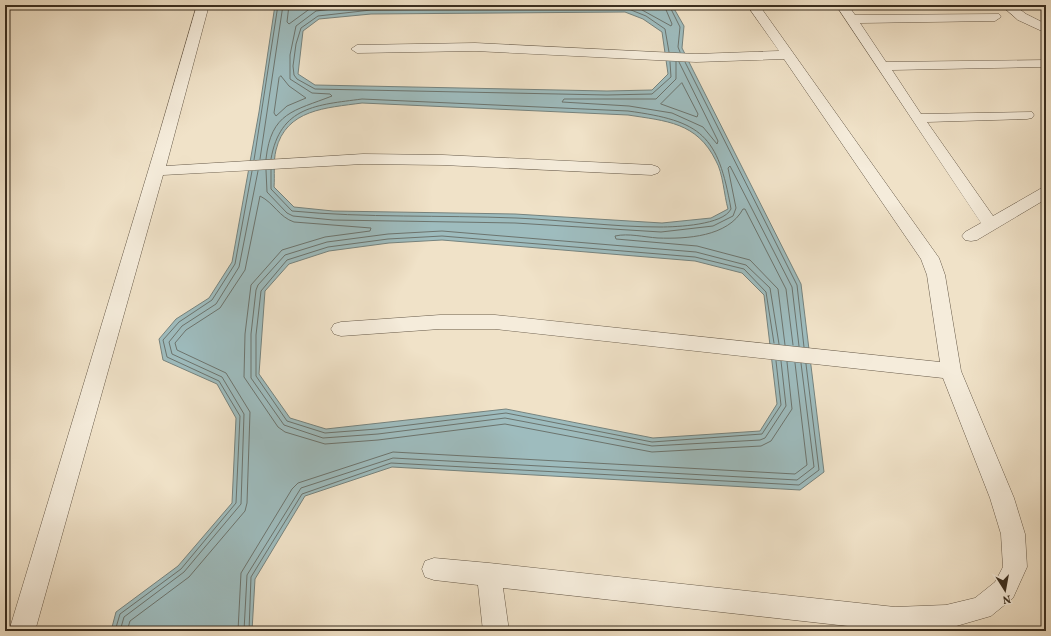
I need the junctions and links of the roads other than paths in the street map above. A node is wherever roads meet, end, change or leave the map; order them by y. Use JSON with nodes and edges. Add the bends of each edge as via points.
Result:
{"nodes":[{"id":1,"x":203,"y":5,"type":"edge"},
{"id":2,"x":753,"y":5,"type":"edge"},
{"id":3,"x":842,"y":5,"type":"edge"},
{"id":4,"x":1008,"y":5,"type":"edge"},
{"id":5,"x":995,"y":17,"type":"dead end"},
{"id":6,"x":851,"y":19,"type":"junction"},
{"id":7,"x":1046,"y":19,"type":"edge"},
{"id":8,"x":1034,"y":24,"type":"junction"},
{"id":9,"x":1046,"y":30,"type":"edge"},
{"id":10,"x":357,"y":49,"type":"dead end"},
{"id":11,"x":788,"y":55,"type":"junction"},
{"id":12,"x":1042,"y":63,"type":"dead end"},
{"id":13,"x":883,"y":66,"type":"junction"},
{"id":14,"x":1027,"y":115,"type":"dead end"},
{"id":15,"x":917,"y":118,"type":"junction"},
{"id":16,"x":652,"y":170,"type":"dead end"},
{"id":17,"x":156,"y":171,"type":"junction"},
{"id":18,"x":1046,"y":192,"type":"edge"},
{"id":19,"x":990,"y":224,"type":"junction"},
{"id":20,"x":971,"y":236,"type":"dead end"},
{"id":21,"x":341,"y":329,"type":"dead end"},
{"id":22,"x":951,"y":371,"type":"junction"},
{"id":23,"x":434,"y":569,"type":"dead end"},
{"id":24,"x":489,"y":574,"type":"junction"},
{"id":25,"x":22,"y":631,"type":"edge"},
{"id":26,"x":496,"y":631,"type":"edge"}],
"edges":[{"from":1,"to":17,"type":"street"},
{"from":2,"to":11,"type":"street"},
{"from":3,"to":6,"type":"street"},
{"from":4,"to":8,"type":"street"},
{"from":5,"to":6,"type":"street"},
{"from":6,"to":13,"type":"street"},
{"from":7,"to":8,"type":"street"},
{"from":8,"to":9,"type":"street"},
{"from":10,"to":11,"type":"street","via":[[475,47],[696,58]]},
{"from":11,"to":22,"type":"street","via":[[930,258],[936,275]]},
{"from":12,"to":13,"type":"street"},
{"from":13,"to":15,"type":"street"},
{"from":14,"to":15,"type":"street"},
{"from":15,"to":19,"type":"street"},
{"from":16,"to":17,"type":"street","via":[[443,160],[363,159]]},
{"from":17,"to":25,"type":"street"},
{"from":18,"to":19,"type":"street"},
{"from":19,"to":20,"type":"street"},
{"from":21,"to":22,"type":"street","via":[[440,322],[495,322]]},
{"from":22,"to":24,"type":"street","via":[[1002,498],[1013,534],[1015,567],[1004,590],[982,608],[946,617],[895,619]]},
{"from":23,"to":24,"type":"street"},
{"from":24,"to":26,"type":"street"}]}
